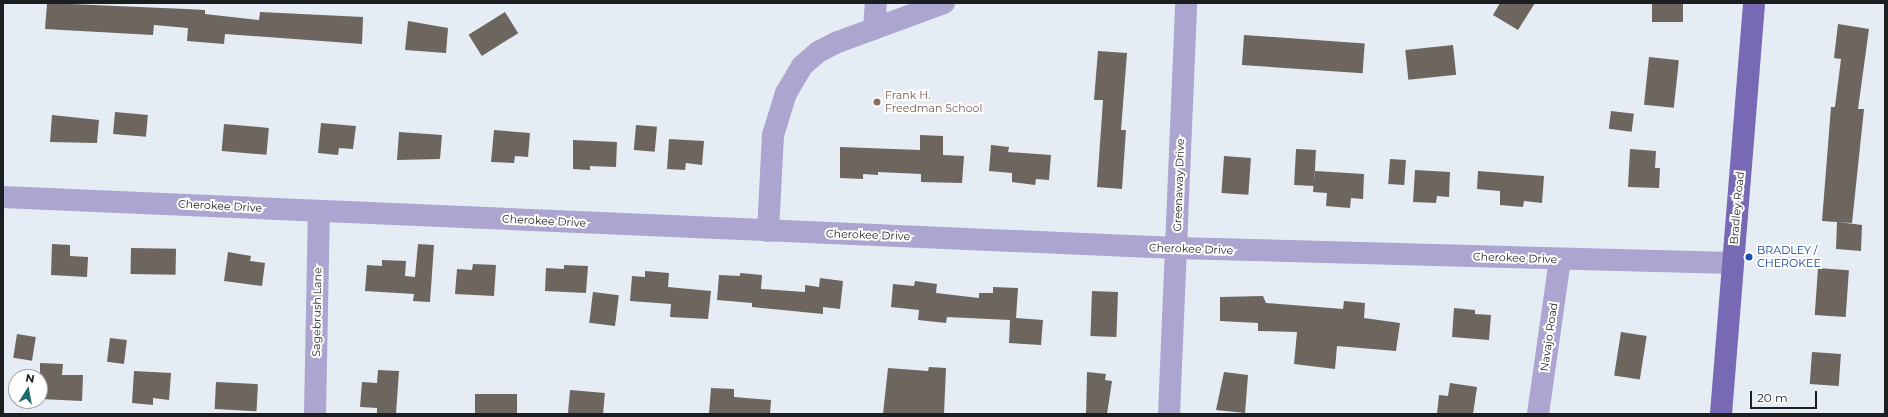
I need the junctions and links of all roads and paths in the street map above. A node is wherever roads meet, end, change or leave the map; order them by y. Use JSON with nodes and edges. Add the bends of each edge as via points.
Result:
{"nodes":[{"id":1,"x":876,"y":3,"type":"edge"},
{"id":2,"x":944,"y":3,"type":"edge"},
{"id":3,"x":1186,"y":3,"type":"edge"},
{"id":4,"x":1754,"y":3,"type":"edge"},
{"id":5,"x":874,"y":29,"type":"junction"},
{"id":6,"x":3,"y":197,"type":"edge"},
{"id":7,"x":319,"y":211,"type":"junction"},
{"id":8,"x":768,"y":231,"type":"junction"},
{"id":9,"x":1176,"y":248,"type":"junction"},
{"id":10,"x":1560,"y":260,"type":"junction"},
{"id":11,"x":1732,"y":263,"type":"junction"},
{"id":12,"x":316,"y":414,"type":"edge"},
{"id":13,"x":1169,"y":414,"type":"edge"},
{"id":14,"x":1538,"y":414,"type":"edge"},
{"id":15,"x":1721,"y":414,"type":"edge"}],
"edges":[{"from":1,"to":5,"type":"street"},
{"from":2,"to":5,"type":"street"},
{"from":3,"to":9,"type":"street","name":"Greenaway Drive"},
{"from":4,"to":11,"type":"main road","name":"Bradley Road"},
{"from":5,"to":8,"type":"street","via":[[818,52],[802,66],[791,83],[773,135]]},
{"from":6,"to":7,"type":"street","name":"Cherokee Drive"},
{"from":7,"to":8,"type":"street","name":"Cherokee Drive"},
{"from":7,"to":12,"type":"street","name":"Sagebrush Lane"},
{"from":8,"to":9,"type":"street","name":"Cherokee Drive"},
{"from":9,"to":10,"type":"street","name":"Cherokee Drive"},
{"from":9,"to":13,"type":"street","name":"Greenaway Drive"},
{"from":10,"to":11,"type":"street","name":"Cherokee Drive"},
{"from":10,"to":14,"type":"street","name":"Navajo Road"},
{"from":11,"to":15,"type":"main road","name":"Bradley Road"}]}
